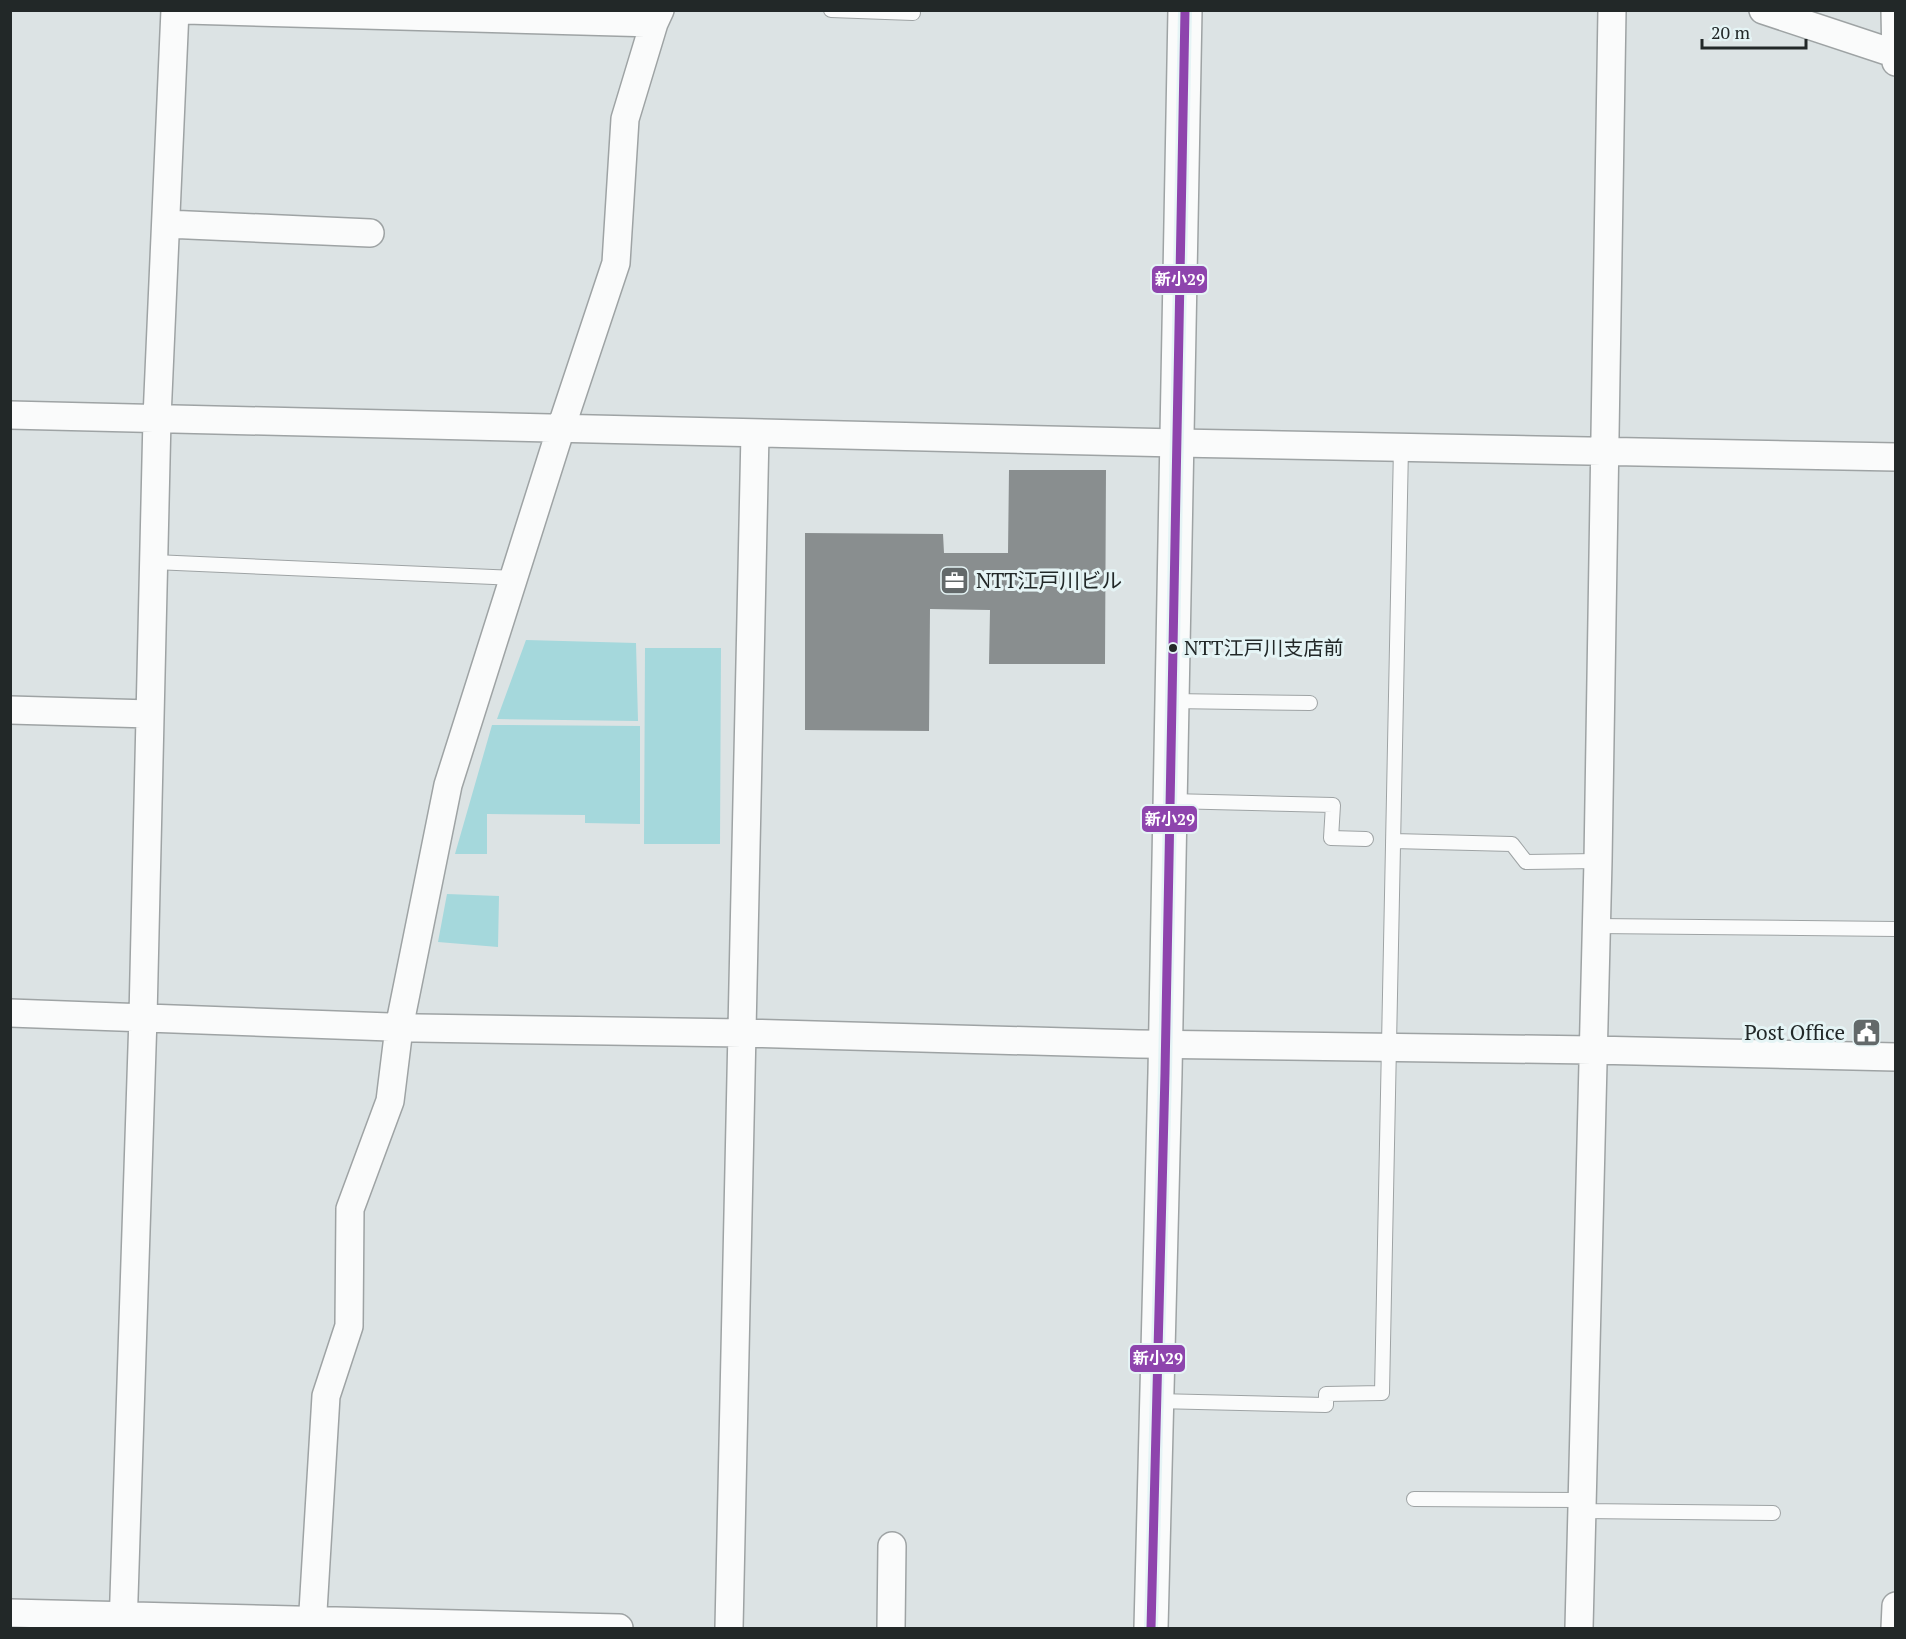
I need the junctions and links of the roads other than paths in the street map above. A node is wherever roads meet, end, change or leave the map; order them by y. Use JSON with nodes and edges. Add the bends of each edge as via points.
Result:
{"nodes":[{"id":1,"x":175,"y":10,"type":"edge"},
{"id":2,"x":186,"y":10,"type":"edge"},
{"id":3,"x":831,"y":10,"type":"edge"},
{"id":4,"x":1185,"y":10,"type":"edge"},
{"id":5,"x":1612,"y":10,"type":"edge"},
{"id":6,"x":1762,"y":10,"type":"edge"},
{"id":7,"x":1895,"y":10,"type":"edge"},
{"id":8,"x":913,"y":13,"type":"dead end"},
{"id":9,"x":657,"y":17,"type":"edge"},
{"id":10,"x":1895,"y":56,"type":"edge"},
{"id":11,"x":166,"y":224,"type":"junction"},
{"id":12,"x":369,"y":233,"type":"dead end"},
{"id":13,"x":10,"y":415,"type":"edge"},
{"id":14,"x":157,"y":418,"type":"junction"},
{"id":15,"x":561,"y":428,"type":"junction"},
{"id":16,"x":755,"y":433,"type":"junction"},
{"id":17,"x":1177,"y":443,"type":"junction"},
{"id":18,"x":1401,"y":447,"type":"junction"},
{"id":19,"x":1604,"y":451,"type":"junction"},
{"id":20,"x":1896,"y":457,"type":"edge"},
{"id":21,"x":154,"y":562,"type":"junction"},
{"id":22,"x":514,"y":578,"type":"junction"},
{"id":23,"x":1172,"y":701,"type":"junction"},
{"id":24,"x":1310,"y":703,"type":"dead end"},
{"id":25,"x":10,"y":710,"type":"edge"},
{"id":26,"x":150,"y":714,"type":"junction"},
{"id":27,"x":1170,"y":801,"type":"junction"},
{"id":28,"x":1366,"y":839,"type":"dead end"},
{"id":29,"x":1393,"y":841,"type":"junction"},
{"id":30,"x":1598,"y":861,"type":"junction"},
{"id":31,"x":1596,"y":926,"type":"junction"},
{"id":32,"x":1896,"y":929,"type":"edge"},
{"id":33,"x":10,"y":1013,"type":"edge"},
{"id":34,"x":143,"y":1017,"type":"junction"},
{"id":35,"x":399,"y":1028,"type":"junction"},
{"id":36,"x":742,"y":1033,"type":"junction"},
{"id":37,"x":1166,"y":1044,"type":"junction"},
{"id":38,"x":1388,"y":1047,"type":"junction"},
{"id":39,"x":1592,"y":1050,"type":"junction"},
{"id":40,"x":1896,"y":1057,"type":"edge"},
{"id":41,"x":1156,"y":1401,"type":"junction"},
{"id":42,"x":1414,"y":1499,"type":"dead end"},
{"id":43,"x":1582,"y":1506,"type":"junction"},
{"id":44,"x":1773,"y":1513,"type":"dead end"},
{"id":45,"x":892,"y":1546,"type":"dead end"},
{"id":46,"x":1896,"y":1606,"type":"edge"},
{"id":47,"x":10,"y":1613,"type":"edge"},
{"id":48,"x":123,"y":1623,"type":"edge"},
{"id":49,"x":312,"y":1624,"type":"edge"},
{"id":50,"x":619,"y":1629,"type":"edge"},
{"id":51,"x":729,"y":1629,"type":"edge"},
{"id":52,"x":891,"y":1629,"type":"edge"},
{"id":53,"x":1151,"y":1629,"type":"edge"},
{"id":54,"x":1579,"y":1629,"type":"edge"},
{"id":55,"x":1895,"y":1629,"type":"edge"}],
"edges":[{"from":1,"to":11,"type":"street"},
{"from":2,"to":9,"type":"street"},
{"from":3,"to":8,"type":"lane"},
{"from":4,"to":17,"type":"street"},
{"from":5,"to":19,"type":"street"},
{"from":6,"to":10,"type":"street"},
{"from":7,"to":10,"type":"street"},
{"from":9,"to":15,"type":"street","via":[[625,119],[616,263]]},
{"from":11,"to":12,"type":"street"},
{"from":11,"to":14,"type":"street"},
{"from":13,"to":14,"type":"street"},
{"from":14,"to":15,"type":"street"},
{"from":14,"to":21,"type":"street"},
{"from":15,"to":16,"type":"street"},
{"from":15,"to":22,"type":"street"},
{"from":16,"to":17,"type":"street"},
{"from":16,"to":36,"type":"street"},
{"from":17,"to":18,"type":"street"},
{"from":17,"to":23,"type":"street"},
{"from":18,"to":19,"type":"street"},
{"from":18,"to":29,"type":"lane"},
{"from":19,"to":20,"type":"street"},
{"from":19,"to":30,"type":"street"},
{"from":21,"to":22,"type":"lane"},
{"from":21,"to":26,"type":"street"},
{"from":22,"to":35,"type":"street","via":[[448,785]]},
{"from":23,"to":24,"type":"lane"},
{"from":23,"to":27,"type":"street"},
{"from":25,"to":26,"type":"street"},
{"from":26,"to":34,"type":"street"},
{"from":27,"to":28,"type":"lane","via":[[1332,805],[1331,838]]},
{"from":27,"to":37,"type":"street"},
{"from":29,"to":30,"type":"lane","via":[[1512,844],[1526,862]]},
{"from":29,"to":38,"type":"lane"},
{"from":30,"to":31,"type":"street"},
{"from":31,"to":32,"type":"lane"},
{"from":31,"to":39,"type":"street"},
{"from":33,"to":34,"type":"street"},
{"from":34,"to":35,"type":"street"},
{"from":34,"to":48,"type":"street"},
{"from":35,"to":36,"type":"street"},
{"from":35,"to":49,"type":"street","via":[[390,1101],[351,1209],[349,1326],[326,1396]]},
{"from":36,"to":37,"type":"street"},
{"from":36,"to":51,"type":"street"},
{"from":37,"to":38,"type":"street"},
{"from":37,"to":41,"type":"street"},
{"from":38,"to":39,"type":"street"},
{"from":38,"to":41,"type":"lane","via":[[1382,1393],[1326,1394],[1326,1405]]},
{"from":39,"to":40,"type":"street"},
{"from":39,"to":43,"type":"street"},
{"from":41,"to":53,"type":"street"},
{"from":42,"to":43,"type":"lane"},
{"from":43,"to":44,"type":"lane"},
{"from":43,"to":54,"type":"street"},
{"from":45,"to":52,"type":"street"},
{"from":46,"to":55,"type":"street"},
{"from":47,"to":48,"type":"street"},
{"from":48,"to":49,"type":"street"},
{"from":49,"to":50,"type":"street"}]}
